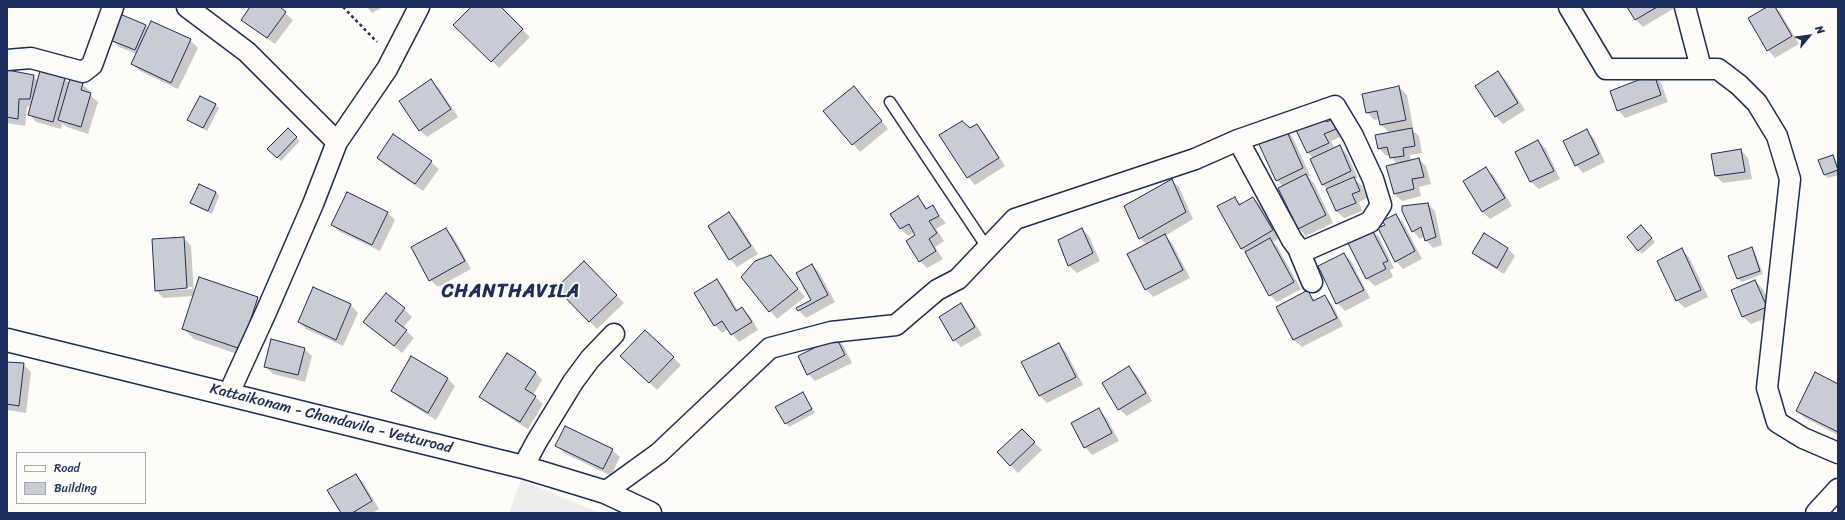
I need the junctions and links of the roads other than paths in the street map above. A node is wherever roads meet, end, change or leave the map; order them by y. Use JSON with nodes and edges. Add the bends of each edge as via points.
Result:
{"nodes":[{"id":1,"x":113,"y":7,"type":"edge"},
{"id":2,"x":187,"y":7,"type":"edge"},
{"id":3,"x":419,"y":7,"type":"edge"},
{"id":4,"x":1569,"y":7,"type":"edge"},
{"id":5,"x":1685,"y":7,"type":"edge"},
{"id":6,"x":7,"y":60,"type":"edge"},
{"id":7,"x":1701,"y":68,"type":"junction"},
{"id":8,"x":890,"y":102,"type":"dead end"},
{"id":9,"x":1238,"y":140,"type":"junction"},
{"id":10,"x":337,"y":142,"type":"junction"},
{"id":11,"x":1298,"y":248,"type":"junction"},
{"id":12,"x":988,"y":249,"type":"junction"},
{"id":13,"x":1312,"y":282,"type":"dead end"},
{"id":14,"x":614,"y":334,"type":"dead end"},
{"id":15,"x":7,"y":340,"type":"edge"},
{"id":16,"x":229,"y":393,"type":"junction"},
{"id":17,"x":1838,"y":453,"type":"edge"},
{"id":18,"x":523,"y":467,"type":"junction"},
{"id":19,"x":1838,"y":489,"type":"edge"},
{"id":20,"x":605,"y":492,"type":"junction"},
{"id":21,"x":650,"y":513,"type":"edge"},
{"id":22,"x":1816,"y":513,"type":"edge"}],
"edges":[{"from":1,"to":6,"type":"street","via":[[92,65],[83,72],[31,58]]},
{"from":2,"to":10,"type":"street","via":[[247,52]]},
{"from":3,"to":10,"type":"street","via":[[392,58]]},
{"from":4,"to":7,"type":"street","via":[[1606,69]]},
{"from":5,"to":7,"type":"street"},
{"from":7,"to":17,"type":"street","via":[[1718,69],[1739,85],[1757,103],[1777,136],[1790,179],[1767,388],[1777,422],[1803,438]]},
{"from":8,"to":12,"type":"lane"},
{"from":9,"to":11,"type":"street"},
{"from":9,"to":11,"type":"street","via":[[1335,106],[1353,136],[1373,179],[1381,205],[1370,222],[1304,251]]},
{"from":9,"to":12,"type":"street","via":[[1195,159],[1015,219]]},
{"from":10,"to":16,"type":"street","via":[[270,303]]},
{"from":11,"to":13,"type":"street"},
{"from":12,"to":20,"type":"street","via":[[958,279],[937,290],[896,325],[831,332],[770,348],[659,453]]},
{"from":14,"to":18,"type":"street","via":[[590,359],[573,382]]},
{"from":15,"to":16,"type":"main road","name":"Kattaikonam - Chandavila - Vetturoad"},
{"from":16,"to":18,"type":"main road","name":"Kattaikonam - Chandavila - Vetturoad"},
{"from":18,"to":20,"type":"main road","name":"Kattaikonam - Chandavila - Vetturoad"},
{"from":19,"to":22,"type":"street"},
{"from":20,"to":21,"type":"main road","name":"Kattaikonam - Chandavila - Vetturoad"}]}
